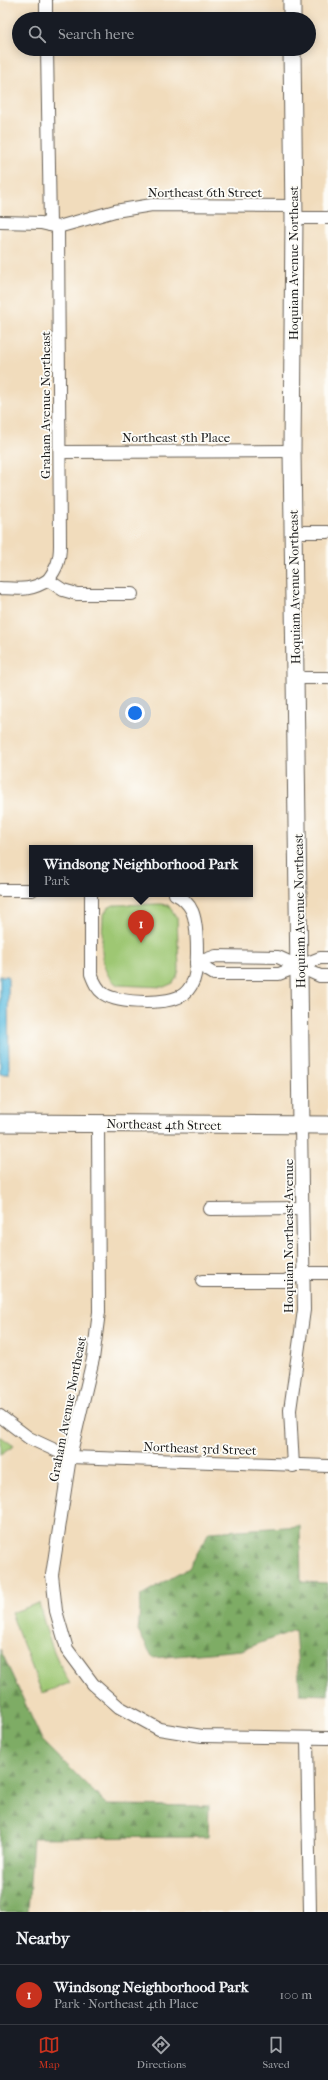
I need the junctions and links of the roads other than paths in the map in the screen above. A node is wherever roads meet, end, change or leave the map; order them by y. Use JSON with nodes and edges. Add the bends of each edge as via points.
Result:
{"nodes":[{"id":1,"x":46,"y":0,"type":"edge"},
{"id":2,"x":292,"y":0,"type":"edge"},
{"id":3,"x":46,"y":12,"type":"edge"},
{"id":4,"x":292,"y":12,"type":"edge"},
{"id":5,"x":47,"y":56,"type":"edge"},
{"id":6,"x":292,"y":56,"type":"edge"},
{"id":7,"x":294,"y":212,"type":"junction"},
{"id":8,"x":328,"y":218,"type":"edge"},
{"id":9,"x":0,"y":222,"type":"edge"},
{"id":10,"x":54,"y":226,"type":"junction"},
{"id":11,"x":292,"y":451,"type":"junction"},
{"id":12,"x":60,"y":452,"type":"junction"},
{"id":13,"x":293,"y":532,"type":"junction"},
{"id":14,"x":328,"y":532,"type":"edge"},
{"id":15,"x":48,"y":580,"type":"junction"},
{"id":16,"x":0,"y":588,"type":"edge"},
{"id":17,"x":132,"y":594,"type":"dead end"},
{"id":18,"x":296,"y":678,"type":"junction"},
{"id":19,"x":328,"y":678,"type":"edge"},
{"id":20,"x":0,"y":890,"type":"edge"},
{"id":21,"x":29,"y":890,"type":"edge"},
{"id":22,"x":91,"y":897,"type":"edge"},
{"id":23,"x":179,"y":897,"type":"edge"},
{"id":24,"x":328,"y":958,"type":"edge"},
{"id":25,"x":196,"y":963,"type":"junction"},
{"id":26,"x":300,"y":966,"type":"junction"},
{"id":27,"x":328,"y":976,"type":"edge"},
{"id":28,"x":0,"y":1123,"type":"edge"},
{"id":29,"x":98,"y":1124,"type":"junction"},
{"id":30,"x":301,"y":1125,"type":"junction"},
{"id":31,"x":328,"y":1125,"type":"edge"},
{"id":32,"x":302,"y":1208,"type":"junction"},
{"id":33,"x":210,"y":1209,"type":"dead end"},
{"id":34,"x":303,"y":1273,"type":"junction"},
{"id":35,"x":328,"y":1273,"type":"edge"},
{"id":36,"x":202,"y":1280,"type":"dead end"},
{"id":37,"x":0,"y":1416,"type":"edge"},
{"id":38,"x":70,"y":1457,"type":"junction"},
{"id":39,"x":293,"y":1466,"type":"junction"},
{"id":40,"x":328,"y":1466,"type":"edge"},
{"id":41,"x":307,"y":1738,"type":"junction"},
{"id":42,"x":328,"y":1738,"type":"edge"},
{"id":43,"x":310,"y":1912,"type":"edge"}],
"edges":[{"from":1,"to":3,"type":"street"},
{"from":2,"to":4,"type":"street"},
{"from":5,"to":10,"type":"street","name":"Graham Avenue Northeast"},
{"from":6,"to":7,"type":"street","name":"Hoquiam Avenue Northeast"},
{"from":7,"to":8,"type":"street","name":"Northeast 6th Street"},
{"from":7,"to":10,"type":"street","name":"Northeast 6th Street","via":[[152,205]]},
{"from":7,"to":11,"type":"street","name":"Hoquiam Avenue Northeast"},
{"from":9,"to":10,"type":"street","name":"Northeast 6th Street","via":[[41,223]]},
{"from":10,"to":12,"type":"street","name":"Graham Avenue Northeast"},
{"from":11,"to":12,"type":"street","name":"Northeast 5th Place"},
{"from":11,"to":13,"type":"street","name":"Hoquiam Avenue Northeast"},
{"from":12,"to":15,"type":"street","name":"Graham Avenue Northeast","via":[[60,560]]},
{"from":13,"to":14,"type":"street"},
{"from":13,"to":18,"type":"street","name":"Hoquiam Avenue Northeast"},
{"from":15,"to":16,"type":"street","via":[[37,587]]},
{"from":15,"to":17,"type":"street","via":[[63,590],[77,594]]},
{"from":18,"to":19,"type":"street"},
{"from":18,"to":26,"type":"street","name":"Hoquiam Avenue Northeast"},
{"from":20,"to":21,"type":"street"},
{"from":22,"to":25,"type":"street","via":[[91,974],[94,984],[102,993],[121,1001],[165,1001],[178,998],[192,983]]},
{"from":23,"to":25,"type":"street","via":[[192,912]]},
{"from":24,"to":26,"type":"street","via":[[320,958]]},
{"from":25,"to":26,"type":"street","via":[[216,956],[278,957]]},
{"from":25,"to":26,"type":"street","via":[[214,974],[279,974]]},
{"from":26,"to":27,"type":"street","via":[[320,976]]},
{"from":26,"to":30,"type":"street","name":"Hoquiam Avenue Northeast"},
{"from":28,"to":29,"type":"street","name":"Northeast 4th Street"},
{"from":29,"to":30,"type":"street","name":"Northeast 4th Street"},
{"from":29,"to":38,"type":"street","name":"Graham Avenue Northeast","via":[[99,1312],[93,1359]]},
{"from":30,"to":31,"type":"street","name":"Northeast 4th Street"},
{"from":30,"to":32,"type":"street","name":"Hoquiam Northeast Avenue"},
{"from":32,"to":33,"type":"street"},
{"from":32,"to":34,"type":"street","name":"Hoquiam Northeast Avenue"},
{"from":34,"to":35,"type":"street"},
{"from":34,"to":36,"type":"street","via":[[285,1280]]},
{"from":34,"to":39,"type":"street","name":"Hoquiam Northeast Avenue","via":[[304,1310],[290,1410]]},
{"from":37,"to":38,"type":"street","via":[[29,1438]]},
{"from":38,"to":39,"type":"street","name":"Northeast 3rd Street"},
{"from":38,"to":41,"type":"street","name":"Graham Avenue Northeast","via":[[52,1575],[56,1611],[67,1649],[93,1684],[119,1707],[159,1729],[202,1736]]},
{"from":39,"to":40,"type":"street","name":"Northeast 3rd Street"},
{"from":41,"to":42,"type":"street"},
{"from":41,"to":43,"type":"street"}]}
